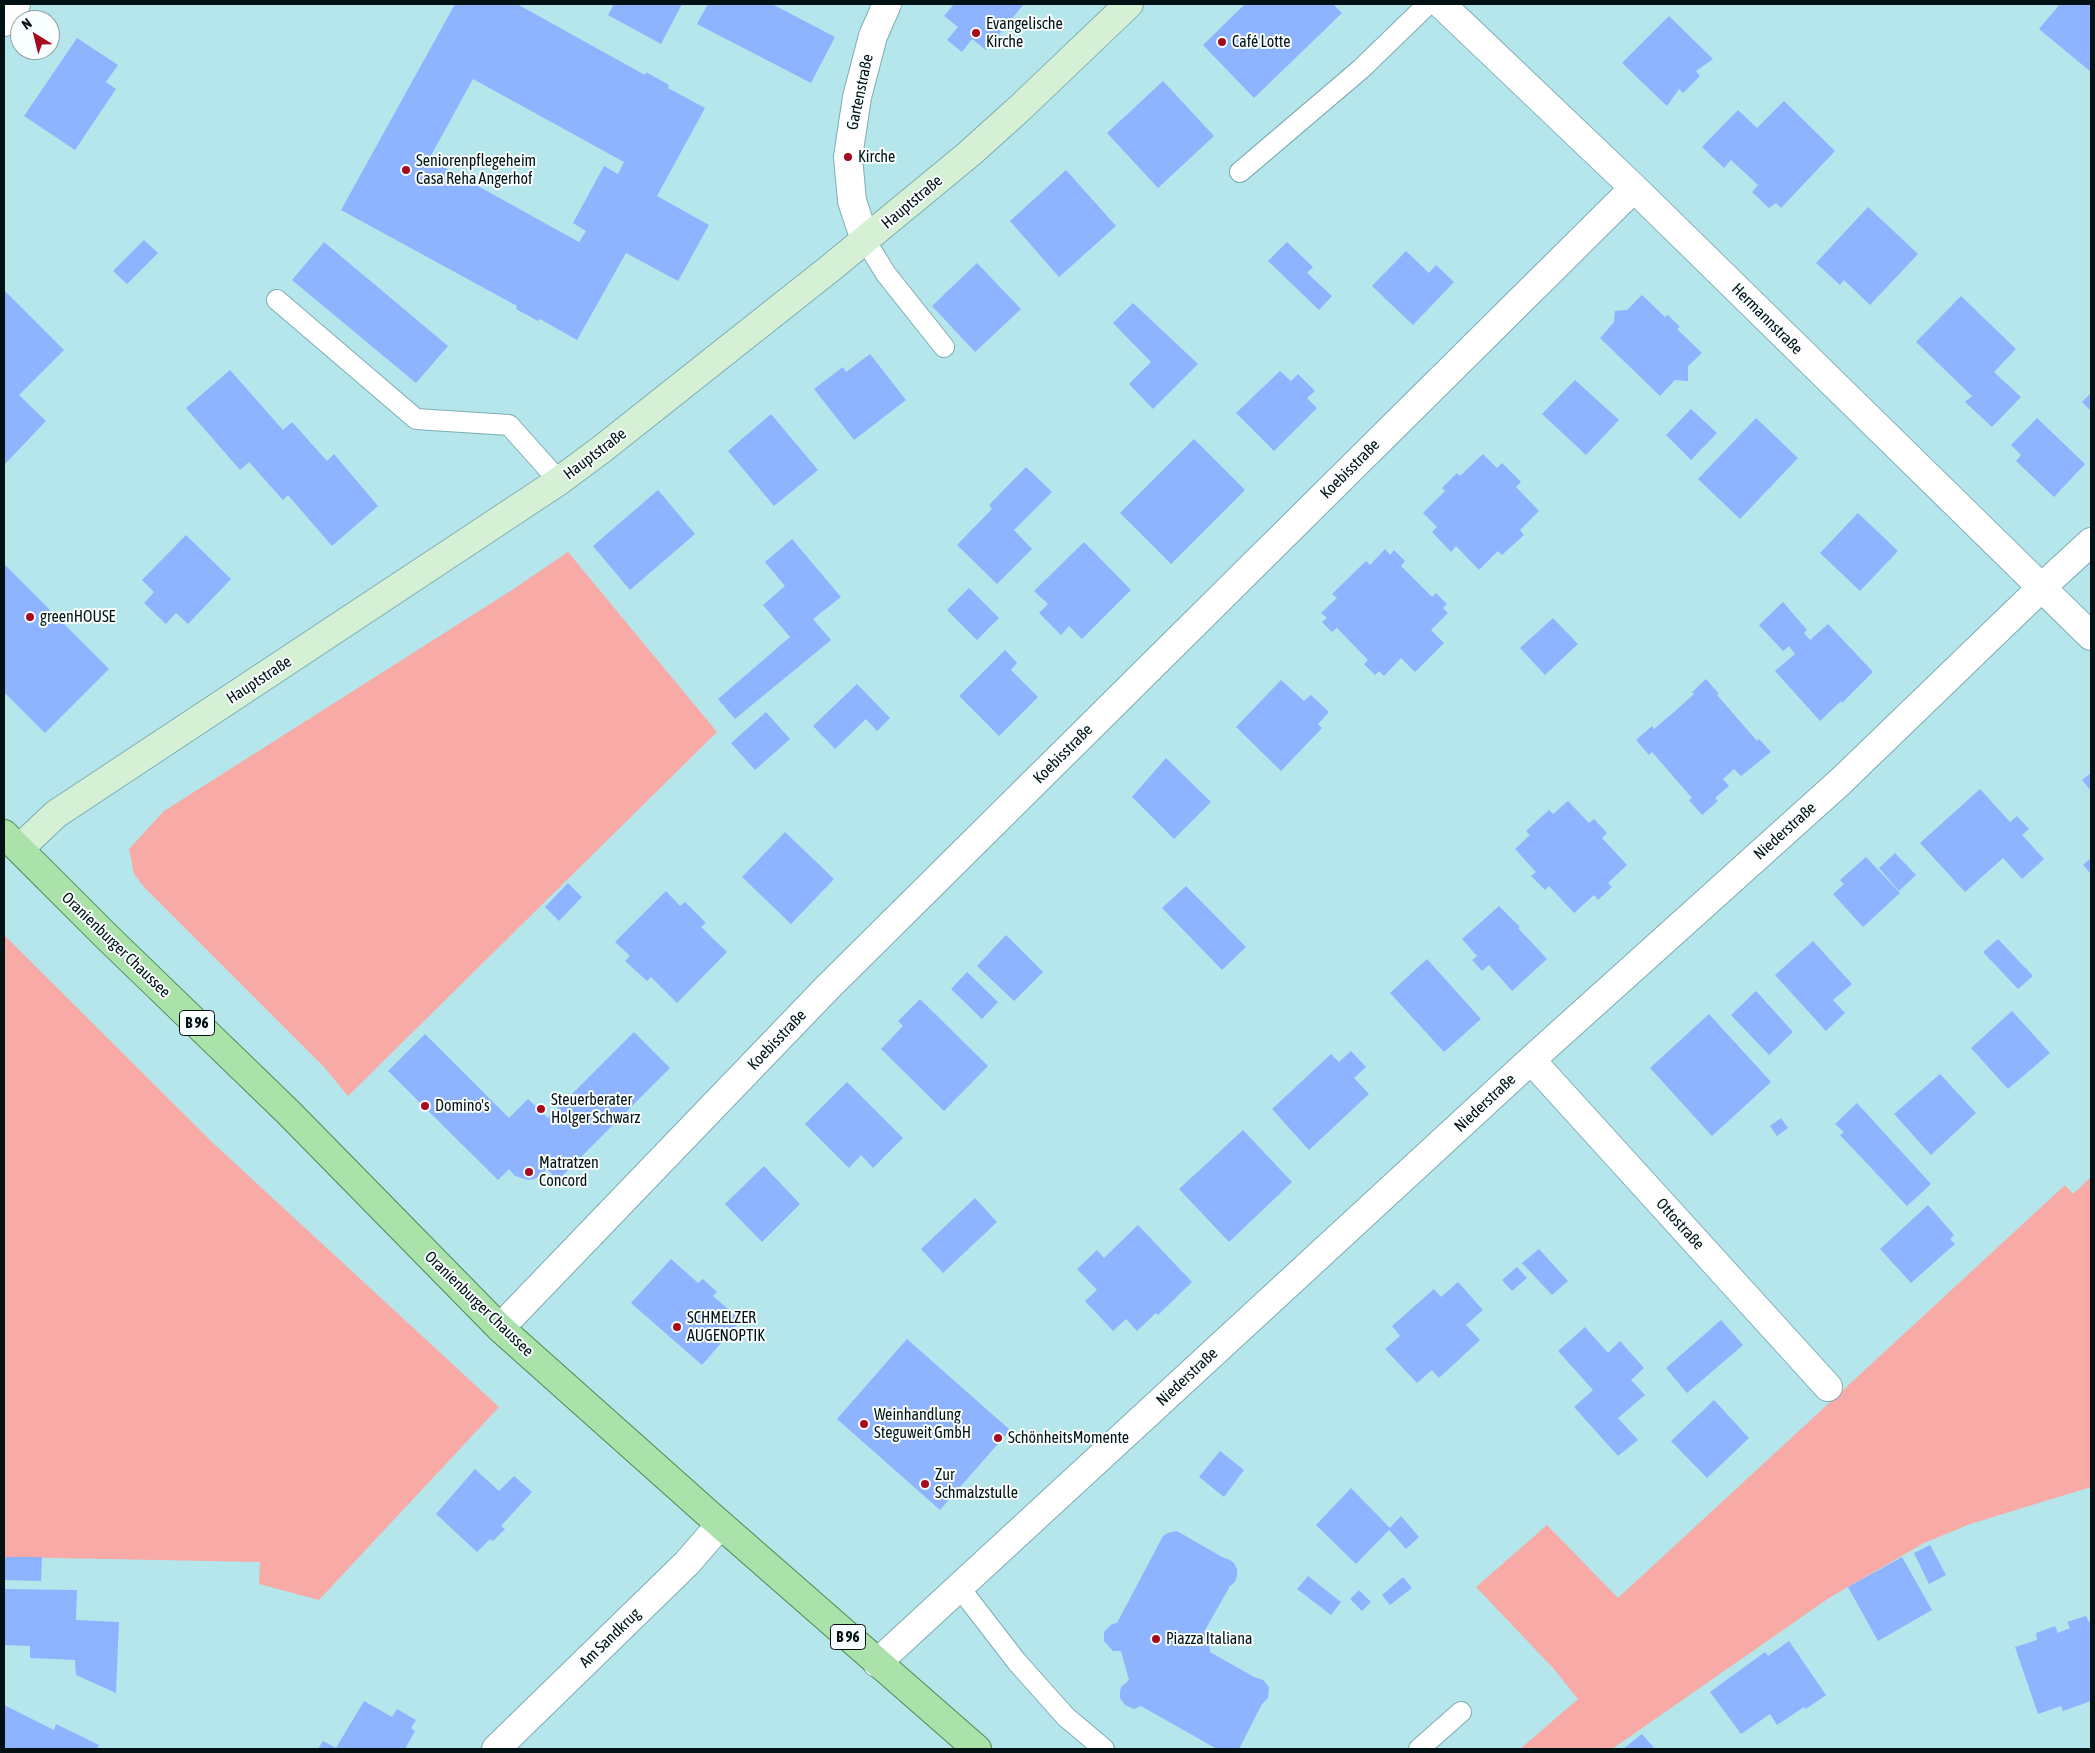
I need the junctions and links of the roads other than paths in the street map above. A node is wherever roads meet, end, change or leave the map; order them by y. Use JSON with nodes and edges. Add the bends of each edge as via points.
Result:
{"nodes":[{"id":1,"x":16,"y":4,"type":"edge"},
{"id":2,"x":887,"y":4,"type":"edge"},
{"id":3,"x":1129,"y":4,"type":"edge"},
{"id":4,"x":1428,"y":4,"type":"edge"},
{"id":5,"x":1441,"y":4,"type":"edge"},
{"id":6,"x":4,"y":22,"type":"edge"},
{"id":7,"x":1240,"y":172,"type":"dead end"},
{"id":8,"x":1634,"y":188,"type":"junction"},
{"id":9,"x":865,"y":240,"type":"junction"},
{"id":10,"x":277,"y":300,"type":"dead end"},
{"id":11,"x":944,"y":348,"type":"dead end"},
{"id":12,"x":559,"y":481,"type":"junction"},
{"id":13,"x":2091,"y":542,"type":"edge"},
{"id":14,"x":2041,"y":588,"type":"junction"},
{"id":15,"x":2091,"y":636,"type":"edge"},
{"id":16,"x":11,"y":841,"type":"edge"},
{"id":17,"x":1531,"y":1060,"type":"junction"},
{"id":18,"x":500,"y":1328,"type":"junction"},
{"id":19,"x":1828,"y":1387,"type":"dead end"},
{"id":20,"x":720,"y":1525,"type":"junction"},
{"id":21,"x":959,"y":1587,"type":"junction"},
{"id":22,"x":877,"y":1663,"type":"junction"},
{"id":23,"x":1461,"y":1712,"type":"dead end"},
{"id":24,"x":496,"y":1749,"type":"edge"},
{"id":25,"x":977,"y":1749,"type":"edge"},
{"id":26,"x":1104,"y":1749,"type":"edge"},
{"id":27,"x":1419,"y":1749,"type":"edge"}],
"edges":[{"from":1,"to":6,"type":"street"},
{"from":2,"to":9,"type":"street","name":"Gartenstraße","via":[[873,36],[857,97],[848,157],[852,201]]},
{"from":3,"to":9,"type":"street","name":"Hauptstraße","via":[[1006,121]]},
{"from":4,"to":7,"type":"lane","via":[[1361,69]]},
{"from":5,"to":8,"type":"street","name":"Hermannstraße"},
{"from":8,"to":14,"type":"street","name":"Hermannstraße"},
{"from":8,"to":18,"type":"street","name":"Koebisstraße","via":[[827,988]]},
{"from":9,"to":11,"type":"lane","via":[[886,274]]},
{"from":9,"to":12,"type":"street","name":"Hauptstraße"},
{"from":10,"to":12,"type":"lane","via":[[416,419],[509,425]]},
{"from":12,"to":16,"type":"street","name":"Hauptstraße"},
{"from":13,"to":14,"type":"street","name":"Niederstraße"},
{"from":14,"to":15,"type":"street","name":"Hermannstraße"},
{"from":14,"to":17,"type":"street","name":"Niederstraße","via":[[1840,782]]},
{"from":16,"to":18,"type":"main road","name":"Oranienburger Chaussee","number":"B 96","via":[[288,1112]]},
{"from":17,"to":19,"type":"street","name":"Ottostraße"},
{"from":17,"to":21,"type":"street","name":"Niederstraße"},
{"from":18,"to":20,"type":"main road","name":"Oranienburger Chaussee","number":"B 96"},
{"from":20,"to":22,"type":"main road","name":"Oranienburger Chaussee","number":"B 96"},
{"from":20,"to":24,"type":"street","name":"Am Sandkrug","via":[[687,1563]]},
{"from":21,"to":22,"type":"street","name":"Niederstraße"},
{"from":21,"to":26,"type":"lane","via":[[1029,1676],[1066,1717]]},
{"from":22,"to":25,"type":"main road","name":"Oranienburger Chaussee","number":"B 96"},
{"from":23,"to":27,"type":"lane"}]}
